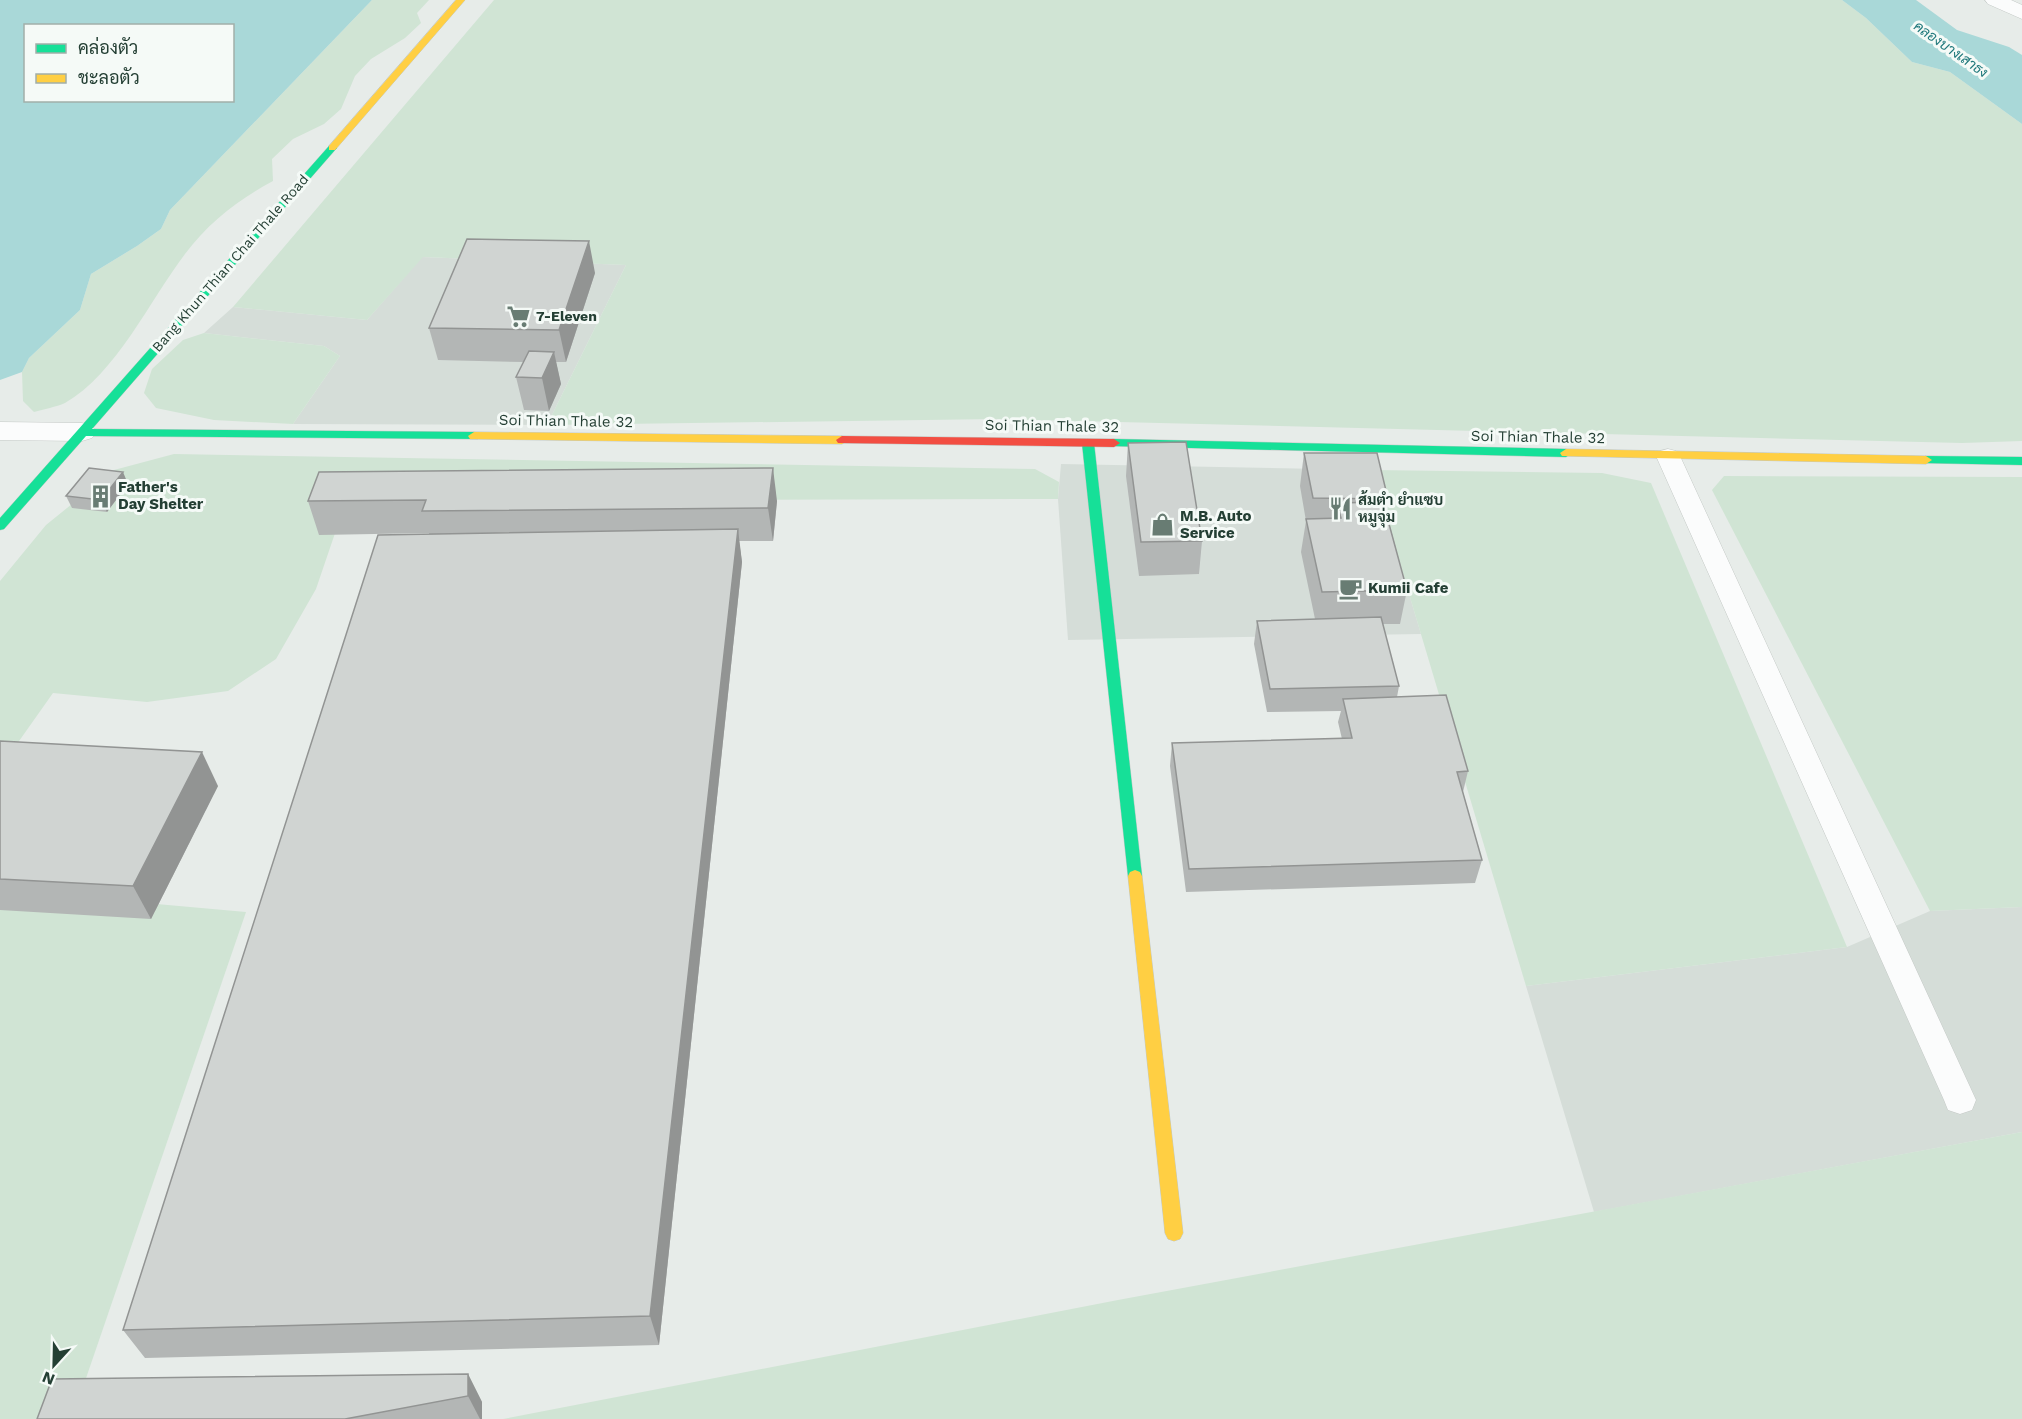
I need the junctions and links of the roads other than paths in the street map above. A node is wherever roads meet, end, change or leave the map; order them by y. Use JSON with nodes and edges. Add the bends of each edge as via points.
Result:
{"nodes":[{"id":1,"x":461,"y":0,"type":"edge"},
{"id":2,"x":1995,"y":0,"type":"edge"},
{"id":3,"x":2022,"y":13,"type":"edge"},
{"id":4,"x":0,"y":431,"type":"edge"},
{"id":5,"x":82,"y":432,"type":"junction"},
{"id":6,"x":1088,"y":443,"type":"junction"},
{"id":7,"x":1668,"y":456,"type":"junction"},
{"id":8,"x":2022,"y":461,"type":"edge"},
{"id":9,"x":0,"y":526,"type":"edge"},
{"id":10,"x":1959,"y":1100,"type":"dead end"},
{"id":11,"x":1174,"y":1233,"type":"dead end"}],
"edges":[{"from":1,"to":5,"type":"street","name":"Bang Khun Thian Chai Thale Road"},
{"from":2,"to":3,"type":"street"},
{"from":4,"to":5,"type":"street"},
{"from":5,"to":6,"type":"street","name":"Soi Thian Thale 32"},
{"from":5,"to":9,"type":"street","name":"Bang Khun Thian Chai Thale Road"},
{"from":6,"to":7,"type":"street","name":"Soi Thian Thale 32"},
{"from":6,"to":11,"type":"street"},
{"from":7,"to":8,"type":"street","name":"Soi Thian Thale 32"},
{"from":7,"to":10,"type":"lane"}]}
